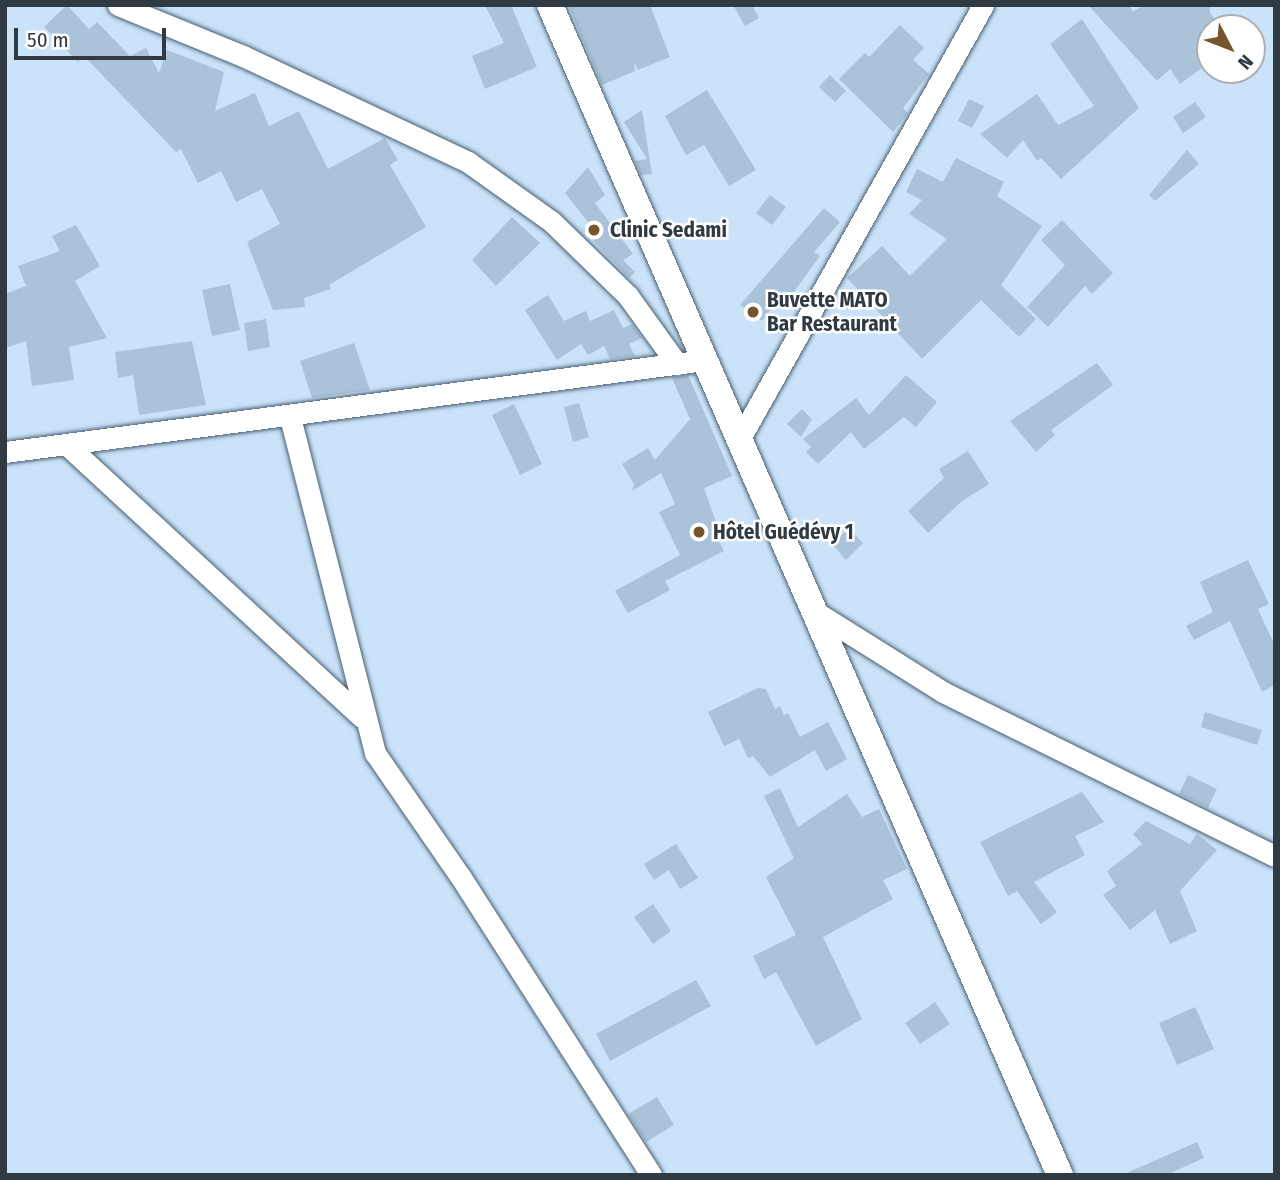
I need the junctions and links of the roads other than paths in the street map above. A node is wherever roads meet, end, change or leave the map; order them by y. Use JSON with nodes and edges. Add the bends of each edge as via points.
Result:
{"nodes":[{"id":1,"x":118,"y":5,"type":"edge"},
{"id":2,"x":550,"y":5,"type":"edge"},
{"id":3,"x":983,"y":5,"type":"edge"},
{"id":4,"x":705,"y":360,"type":"junction"},
{"id":5,"x":677,"y":364,"type":"junction"},
{"id":6,"x":289,"y":417,"type":"junction"},
{"id":7,"x":739,"y":440,"type":"junction"},
{"id":8,"x":67,"y":445,"type":"junction"},
{"id":9,"x":5,"y":452,"type":"edge"},
{"id":10,"x":814,"y":611,"type":"junction"},
{"id":11,"x":362,"y":717,"type":"junction"},
{"id":12,"x":1275,"y":856,"type":"edge"},
{"id":13,"x":651,"y":1175,"type":"edge"},
{"id":14,"x":1060,"y":1175,"type":"edge"}],
"edges":[{"from":1,"to":5,"type":"street","via":[[219,46],[468,162],[512,191],[628,296]]},
{"from":2,"to":4,"type":"main road"},
{"from":3,"to":7,"type":"street"},
{"from":4,"to":5,"type":"street"},
{"from":4,"to":7,"type":"main road"},
{"from":5,"to":6,"type":"street"},
{"from":6,"to":8,"type":"street"},
{"from":6,"to":11,"type":"street"},
{"from":7,"to":10,"type":"main road"},
{"from":8,"to":9,"type":"street"},
{"from":8,"to":11,"type":"street"},
{"from":10,"to":12,"type":"street","via":[[943,692]]},
{"from":10,"to":14,"type":"main road"},
{"from":11,"to":13,"type":"street","via":[[375,753],[460,876]]}]}
